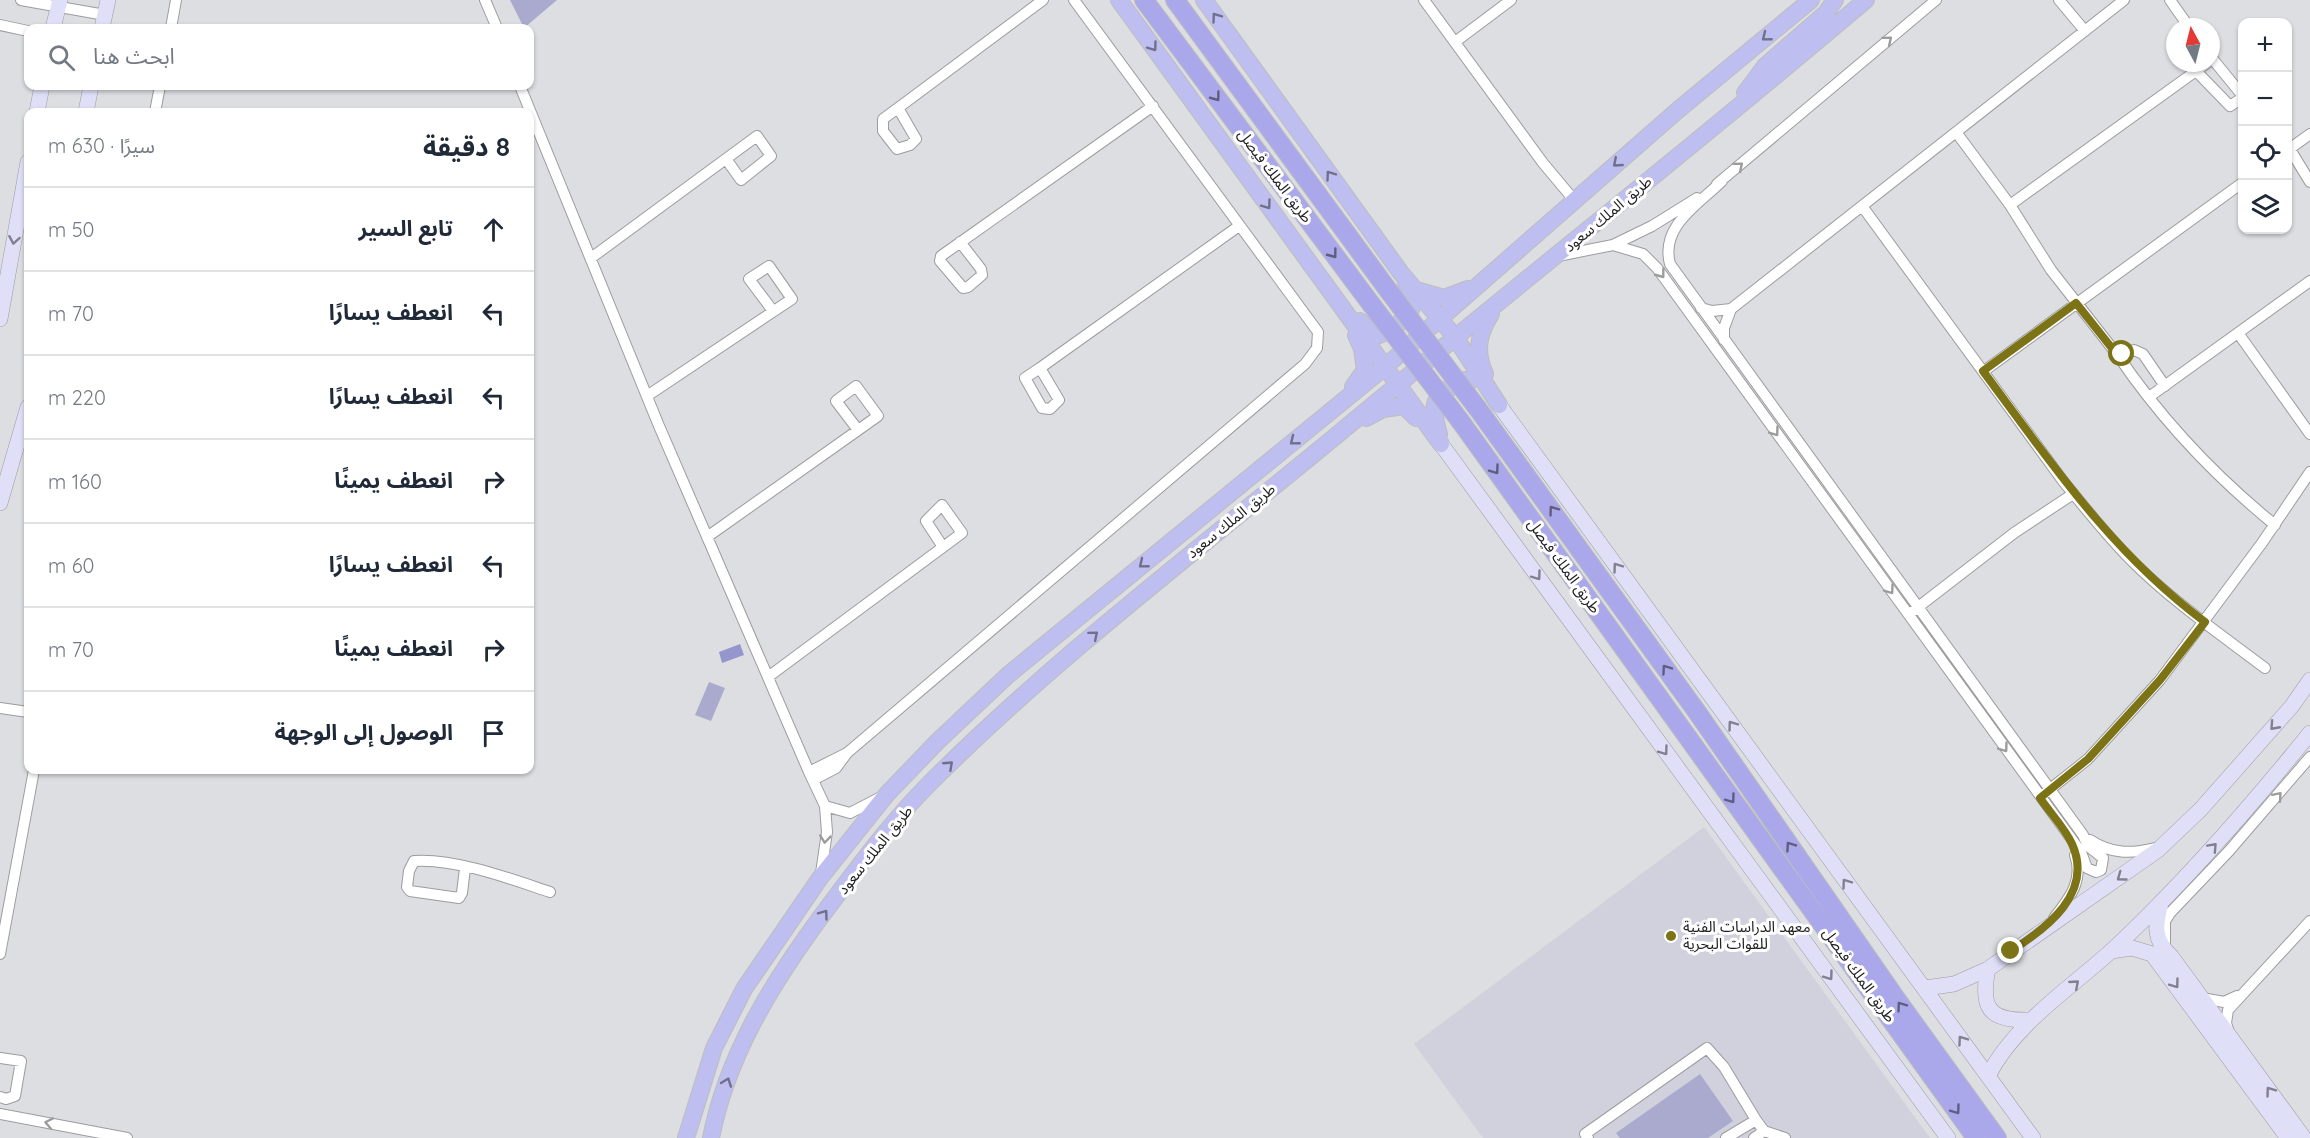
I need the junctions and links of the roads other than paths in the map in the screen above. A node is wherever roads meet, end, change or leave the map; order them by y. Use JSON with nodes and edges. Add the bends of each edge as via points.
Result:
{"nodes":[{"id":1,"x":21,"y":0,"type":"edge"},
{"id":2,"x":176,"y":0,"type":"edge"},
{"id":3,"x":485,"y":0,"type":"edge"},
{"id":4,"x":1043,"y":0,"type":"edge"},
{"id":5,"x":1074,"y":0,"type":"edge"},
{"id":6,"x":1119,"y":0,"type":"edge"},
{"id":7,"x":1144,"y":0,"type":"edge"},
{"id":8,"x":1175,"y":0,"type":"edge"},
{"id":9,"x":1204,"y":0,"type":"edge"},
{"id":10,"x":1424,"y":0,"type":"edge"},
{"id":11,"x":1512,"y":0,"type":"edge"},
{"id":12,"x":1811,"y":0,"type":"edge"},
{"id":13,"x":1835,"y":0,"type":"edge"},
{"id":14,"x":1866,"y":0,"type":"edge"},
{"id":15,"x":1936,"y":0,"type":"edge"},
{"id":16,"x":2059,"y":0,"type":"edge"},
{"id":17,"x":2124,"y":0,"type":"edge"},
{"id":18,"x":2170,"y":0,"type":"edge"},
{"id":19,"x":59,"y":4,"type":"edge"},
{"id":20,"x":1799,"y":7,"type":"edge"},
{"id":21,"x":105,"y":14,"type":"edge"},
{"id":22,"x":2183,"y":18,"type":"edge"},
{"id":23,"x":54,"y":24,"type":"edge"},
{"id":24,"x":172,"y":24,"type":"edge"},
{"id":25,"x":494,"y":24,"type":"edge"},
{"id":26,"x":0,"y":25,"type":"edge"},
{"id":27,"x":24,"y":30,"type":"edge"},
{"id":28,"x":2085,"y":31,"type":"junction"},
{"id":29,"x":1455,"y":42,"type":"junction"},
{"id":30,"x":2195,"y":72,"type":"edge"},
{"id":31,"x":2197,"y":72,"type":"edge"},
{"id":32,"x":2220,"y":72,"type":"edge"},
{"id":33,"x":41,"y":90,"type":"edge"},
{"id":34,"x":90,"y":90,"type":"edge"},
{"id":35,"x":159,"y":90,"type":"edge"},
{"id":36,"x":522,"y":90,"type":"edge"},
{"id":37,"x":2238,"y":92,"type":"edge"},
{"id":38,"x":2238,"y":100,"type":"edge"},
{"id":39,"x":1153,"y":106,"type":"junction"},
{"id":40,"x":39,"y":108,"type":"edge"},
{"id":41,"x":87,"y":108,"type":"edge"},
{"id":42,"x":156,"y":108,"type":"edge"},
{"id":43,"x":529,"y":108,"type":"edge"},
{"id":44,"x":898,"y":108,"type":"dead end"},
{"id":45,"x":534,"y":120,"type":"edge"},
{"id":46,"x":1706,"y":132,"type":"junction"},
{"id":47,"x":1956,"y":132,"type":"junction"},
{"id":48,"x":2310,"y":134,"type":"edge"},
{"id":49,"x":2292,"y":145,"type":"edge"},
{"id":50,"x":2292,"y":154,"type":"edge"},
{"id":51,"x":726,"y":159,"type":"dead end"},
{"id":52,"x":1722,"y":181,"type":"junction"},
{"id":53,"x":2310,"y":182,"type":"edge"},
{"id":54,"x":24,"y":184,"type":"edge"},
{"id":55,"x":2238,"y":186,"type":"edge"},
{"id":56,"x":1574,"y":200,"type":"junction"},
{"id":57,"x":2010,"y":205,"type":"junction"},
{"id":58,"x":1862,"y":206,"type":"junction"},
{"id":59,"x":1239,"y":226,"type":"junction"},
{"id":60,"x":960,"y":242,"type":"dead end"},
{"id":61,"x":1613,"y":245,"type":"junction"},
{"id":62,"x":1558,"y":256,"type":"junction"},
{"id":63,"x":591,"y":258,"type":"junction"},
{"id":64,"x":1401,"y":273,"type":"junction"},
{"id":65,"x":1485,"y":281,"type":"junction"},
{"id":66,"x":2310,"y":281,"type":"edge"},
{"id":67,"x":1416,"y":290,"type":"junction"},
{"id":68,"x":1498,"y":302,"type":"junction"},
{"id":69,"x":2076,"y":303,"type":"junction"},
{"id":70,"x":1344,"y":306,"type":"junction"},
{"id":71,"x":1701,"y":308,"type":"junction"},
{"id":72,"x":1731,"y":309,"type":"junction"},
{"id":73,"x":773,"y":311,"type":"dead end"},
{"id":74,"x":0,"y":319,"type":"edge"},
{"id":75,"x":1441,"y":319,"type":"junction"},
{"id":76,"x":2238,"y":333,"type":"junction"},
{"id":77,"x":1455,"y":338,"type":"junction"},
{"id":78,"x":1724,"y":340,"type":"junction"},
{"id":79,"x":2119,"y":357,"type":"junction"},
{"id":80,"x":1386,"y":366,"type":"junction"},
{"id":81,"x":1040,"y":368,"type":"dead end"},
{"id":82,"x":1983,"y":371,"type":"junction"},
{"id":83,"x":1398,"y":383,"type":"junction"},
{"id":84,"x":2165,"y":386,"type":"junction"},
{"id":85,"x":647,"y":396,"type":"junction"},
{"id":86,"x":2149,"y":397,"type":"junction"},
{"id":87,"x":1499,"y":405,"type":"junction"},
{"id":88,"x":1326,"y":415,"type":"junction"},
{"id":89,"x":24,"y":420,"type":"edge"},
{"id":90,"x":858,"y":430,"type":"dead end"},
{"id":91,"x":2310,"y":434,"type":"edge"},
{"id":92,"x":1337,"y":435,"type":"junction"},
{"id":93,"x":1441,"y":444,"type":"junction"},
{"id":94,"x":2310,"y":472,"type":"edge"},
{"id":95,"x":2073,"y":494,"type":"junction"},
{"id":96,"x":0,"y":503,"type":"edge"},
{"id":97,"x":2275,"y":525,"type":"junction"},
{"id":98,"x":707,"y":537,"type":"junction"},
{"id":99,"x":943,"y":547,"type":"dead end"},
{"id":100,"x":1918,"y":607,"type":"junction"},
{"id":101,"x":1908,"y":615,"type":"junction"},
{"id":102,"x":2205,"y":622,"type":"junction"},
{"id":103,"x":2265,"y":668,"type":"dead end"},
{"id":104,"x":768,"y":677,"type":"junction"},
{"id":105,"x":2310,"y":680,"type":"edge"},
{"id":106,"x":0,"y":708,"type":"edge"},
{"id":107,"x":24,"y":711,"type":"edge"},
{"id":108,"x":2310,"y":733,"type":"edge"},
{"id":109,"x":2310,"y":757,"type":"edge"},
{"id":110,"x":33,"y":774,"type":"edge"},
{"id":111,"x":811,"y":776,"type":"junction"},
{"id":112,"x":2050,"y":790,"type":"junction"},
{"id":113,"x":887,"y":794,"type":"junction"},
{"id":114,"x":2040,"y":798,"type":"junction"},
{"id":115,"x":825,"y":806,"type":"junction"},
{"id":116,"x":2083,"y":836,"type":"junction"},
{"id":117,"x":2072,"y":843,"type":"junction"},
{"id":118,"x":2161,"y":847,"type":"junction"},
{"id":119,"x":465,"y":868,"type":"junction"},
{"id":120,"x":820,"y":878,"type":"junction"},
{"id":121,"x":550,"y":892,"type":"dead end"},
{"id":122,"x":2161,"y":902,"type":"junction"},
{"id":123,"x":2310,"y":921,"type":"edge"},
{"id":124,"x":2044,"y":930,"type":"junction"},
{"id":125,"x":2111,"y":951,"type":"junction"},
{"id":126,"x":0,"y":954,"type":"edge"},
{"id":127,"x":2171,"y":956,"type":"junction"},
{"id":128,"x":1988,"y":969,"type":"junction"},
{"id":129,"x":1925,"y":988,"type":"junction"},
{"id":130,"x":2240,"y":995,"type":"junction"},
{"id":131,"x":2202,"y":998,"type":"junction"},
{"id":132,"x":2030,"y":1020,"type":"junction"},
{"id":133,"x":2229,"y":1036,"type":"junction"},
{"id":134,"x":0,"y":1058,"type":"edge"},
{"id":135,"x":1988,"y":1076,"type":"junction"},
{"id":136,"x":0,"y":1097,"type":"edge"},
{"id":137,"x":0,"y":1114,"type":"edge"},
{"id":138,"x":1756,"y":1120,"type":"junction"},
{"id":139,"x":1764,"y":1131,"type":"junction"},
{"id":140,"x":127,"y":1138,"type":"edge"},
{"id":141,"x":686,"y":1138,"type":"edge"},
{"id":142,"x":711,"y":1138,"type":"edge"},
{"id":143,"x":1588,"y":1138,"type":"edge"},
{"id":144,"x":1726,"y":1138,"type":"edge"},
{"id":145,"x":1754,"y":1138,"type":"edge"},
{"id":146,"x":1785,"y":1138,"type":"edge"},
{"id":147,"x":1948,"y":1138,"type":"edge"},
{"id":148,"x":1976,"y":1138,"type":"edge"},
{"id":149,"x":1997,"y":1138,"type":"edge"},
{"id":150,"x":2033,"y":1138,"type":"edge"},
{"id":151,"x":2288,"y":1138,"type":"edge"},
{"id":152,"x":2304,"y":1138,"type":"edge"}],
"edges":[{"from":1,"to":19,"type":"street"},
{"from":2,"to":24,"type":"street"},
{"from":3,"to":25,"type":"street"},
{"from":4,"to":44,"type":"street"},
{"from":5,"to":39,"type":"street"},
{"from":6,"to":70,"type":"main road","one_way":true},
{"from":7,"to":148,"type":"highway","name":"طريق الملك فيصل","one_way":true,"bridge":true,"via":[[1461,422]]},
{"from":149,"to":8,"type":"highway","name":"طريق الملك فيصل","one_way":true,"bridge":true,"via":[[1595,569]]},
{"from":64,"to":9,"type":"main road","one_way":true},
{"from":10,"to":29,"type":"street"},
{"from":11,"to":29,"type":"street"},
{"from":12,"to":20,"type":"main road","name":"طريق الملك سعود"},
{"from":13,"to":46,"type":"main road","via":[[1826,13],[1765,66]]},
{"from":14,"to":46,"type":"main road","name":"طريق الملك سعود"},
{"from":52,"to":15,"type":"street","one_way":true},
{"from":16,"to":28,"type":"street"},
{"from":17,"to":28,"type":"street"},
{"from":18,"to":22,"type":"street"},
{"from":19,"to":21,"type":"street"},
{"from":19,"to":23,"type":"main road"},
{"from":20,"to":56,"type":"main road","name":"طريق الملك سعود","one_way":true},
{"from":26,"to":27,"type":"street"},
{"from":28,"to":47,"type":"street"},
{"from":29,"to":56,"type":"street"},
{"from":30,"to":57,"type":"street"},
{"from":31,"to":38,"type":"street","via":[[2230,106]]},
{"from":32,"to":37,"type":"street"},
{"from":33,"to":40,"type":"main road"},
{"from":34,"to":41,"type":"main road"},
{"from":35,"to":42,"type":"street"},
{"from":36,"to":43,"type":"street"},
{"from":39,"to":59,"type":"street"},
{"from":39,"to":60,"type":"street"},
{"from":45,"to":63,"type":"street"},
{"from":46,"to":62,"type":"main road","name":"طريق الملك سعود"},
{"from":47,"to":57,"type":"street"},
{"from":47,"to":58,"type":"street"},
{"from":48,"to":49,"type":"street"},
{"from":50,"to":53,"type":"street"},
{"from":51,"to":63,"type":"street"},
{"from":52,"to":61,"type":"street","via":[[1652,226]]},
{"from":52,"to":71,"type":"street","via":[[1679,221],[1668,240],[1670,264]]},
{"from":54,"to":74,"type":"main road","one_way":true},
{"from":55,"to":69,"type":"street"},
{"from":56,"to":65,"type":"main road","name":"طريق الملك سعود"},
{"from":57,"to":69,"type":"street"},
{"from":58,"to":72,"type":"street"},
{"from":58,"to":82,"type":"street"},
{"from":59,"to":81,"type":"street"},
{"from":59,"to":111,"type":"street","via":[[1318,332],[1317,348],[1305,364],[847,753]]},
{"from":61,"to":62,"type":"street"},
{"from":61,"to":101,"type":"street","one_way":true,"via":[[1643,254],[1657,268]]},
{"from":62,"to":68,"type":"main road","name":"طريق الملك سعود"},
{"from":63,"to":85,"type":"street"},
{"from":64,"to":67,"type":"main road"},
{"from":64,"to":70,"type":"main road","via":[[1413,298],[1410,312],[1387,332],[1371,332]]},
{"from":65,"to":67,"type":"main road","via":[[1444,298]]},
{"from":65,"to":75,"type":"main road","name":"طريق الملك سعود"},
{"from":66,"to":76,"type":"street"},
{"from":67,"to":75,"type":"main road"},
{"from":68,"to":77,"type":"main road","name":"طريق الملك سعود"},
{"from":68,"to":87,"type":"main road","via":[[1480,330],[1478,354]]},
{"from":69,"to":79,"type":"street"},
{"from":69,"to":82,"type":"street"},
{"from":70,"to":80,"type":"main road"},
{"from":70,"to":88,"type":"main road","via":[[1362,349],[1365,370]]},
{"from":71,"to":72,"type":"street"},
{"from":71,"to":78,"type":"street"},
{"from":72,"to":78,"type":"street"},
{"from":73,"to":85,"type":"street"},
{"from":75,"to":77,"type":"main road"},
{"from":75,"to":80,"type":"main road","name":"طريق الملك سعود"},
{"from":76,"to":84,"type":"street"},
{"from":76,"to":91,"type":"street"},
{"from":77,"to":83,"type":"main road","name":"طريق الملك سعود"},
{"from":77,"to":87,"type":"main road"},
{"from":78,"to":100,"type":"street"},
{"from":79,"to":84,"type":"street","via":[[2134,350],[2143,354]]},
{"from":79,"to":86,"type":"street"},
{"from":80,"to":83,"type":"main road"},
{"from":80,"to":88,"type":"main road","name":"طريق الملك سعود"},
{"from":82,"to":95,"type":"street"},
{"from":83,"to":92,"type":"main road","name":"طريق الملك سعود"},
{"from":83,"to":93,"type":"main road"},
{"from":84,"to":86,"type":"street"},
{"from":85,"to":98,"type":"street"},
{"from":86,"to":97,"type":"street","via":[[2203,460]]},
{"from":87,"to":93,"type":"main road","via":[[1474,383],[1464,380],[1451,387],[1432,409]]},
{"from":129,"to":87,"type":"main road","one_way":true},
{"from":88,"to":113,"type":"main road","name":"طريق الملك سعود","one_way":true,"via":[[1008,675]]},
{"from":89,"to":96,"type":"main road"},
{"from":90,"to":98,"type":"street"},
{"from":92,"to":93,"type":"main road","via":[[1383,409],[1404,406]]},
{"from":142,"to":92,"type":"main road","name":"طريق الملك سعود","one_way":true,"via":[[729,1074],[756,1013],[850,878],[926,787],[1018,700]]},
{"from":93,"to":147,"type":"main road","one_way":true},
{"from":94,"to":97,"type":"street"},
{"from":95,"to":100,"type":"street","via":[[2014,533]]},
{"from":95,"to":102,"type":"street","via":[[2134,562]]},
{"from":97,"to":102,"type":"street"},
{"from":98,"to":104,"type":"street"},
{"from":99,"to":104,"type":"street"},
{"from":100,"to":101,"type":"street"},
{"from":100,"to":112,"type":"street"},
{"from":101,"to":114,"type":"street","one_way":true},
{"from":102,"to":103,"type":"street"},
{"from":102,"to":112,"type":"street","via":[[2160,680],[2096,751]]},
{"from":104,"to":111,"type":"street"},
{"from":105,"to":118,"type":"main road","one_way":true,"via":[[2292,706],[2201,809]]},
{"from":106,"to":107,"type":"street"},
{"from":122,"to":108,"type":"main road","one_way":true,"via":[[2258,797]]},
{"from":127,"to":109,"type":"street","one_way":true,"via":[[2164,941],[2165,921],[2170,913]]},
{"from":110,"to":126,"type":"street"},
{"from":111,"to":115,"type":"street"},
{"from":112,"to":114,"type":"street"},
{"from":112,"to":116,"type":"street"},
{"from":113,"to":115,"type":"street","via":[[850,813]]},
{"from":113,"to":120,"type":"main road","name":"طريق الملك سعود"},
{"from":114,"to":117,"type":"street"},
{"from":115,"to":120,"type":"street","one_way":true,"via":[[827,832]]},
{"from":116,"to":117,"type":"street"},
{"from":116,"to":117,"type":"street","via":[[2088,846],[2103,858],[2101,870],[2087,868],[2084,857]]},
{"from":116,"to":118,"type":"street","via":[[2100,847],[2121,852]]},
{"from":117,"to":124,"type":"street","via":[[2078,862],[2076,885]]},
{"from":118,"to":124,"type":"main road","one_way":true},
{"from":119,"to":119,"type":"street","via":[[414,861],[407,887],[410,891],[459,898]]},
{"from":119,"to":121,"type":"street"},
{"from":120,"to":141,"type":"main road","name":"طريق الملك سعود","via":[[727,1019]]},
{"from":122,"to":125,"type":"main road"},
{"from":122,"to":127,"type":"main road","via":[[2157,939]]},
{"from":123,"to":130,"type":"street"},
{"from":124,"to":128,"type":"main road"},
{"from":132,"to":125,"type":"main road","one_way":true},
{"from":125,"to":151,"type":"main road","one_way":true,"via":[[2132,948],[2152,954]]},
{"from":127,"to":131,"type":"main road"},
{"from":128,"to":129,"type":"main road","via":[[1954,984]]},
{"from":128,"to":132,"type":"main road","via":[[1984,998],[1992,1013],[2001,1018]]},
{"from":135,"to":129,"type":"main road","one_way":true},
{"from":130,"to":131,"type":"street","via":[[2224,1002]]},
{"from":130,"to":133,"type":"street","via":[[2228,1010]]},
{"from":131,"to":133,"type":"main road"},
{"from":132,"to":135,"type":"main road","via":[[2000,1053]]},
{"from":152,"to":133,"type":"main road","one_way":true},
{"from":134,"to":136,"type":"street","via":[[21,1061],[15,1096]]},
{"from":135,"to":150,"type":"main road"},
{"from":140,"to":137,"type":"street","one_way":true},
{"from":138,"to":139,"type":"street"},
{"from":138,"to":143,"type":"street","via":[[1724,1067],[1707,1048],[1585,1134]]},
{"from":138,"to":144,"type":"street"},
{"from":139,"to":145,"type":"street"},
{"from":139,"to":146,"type":"street"}]}
